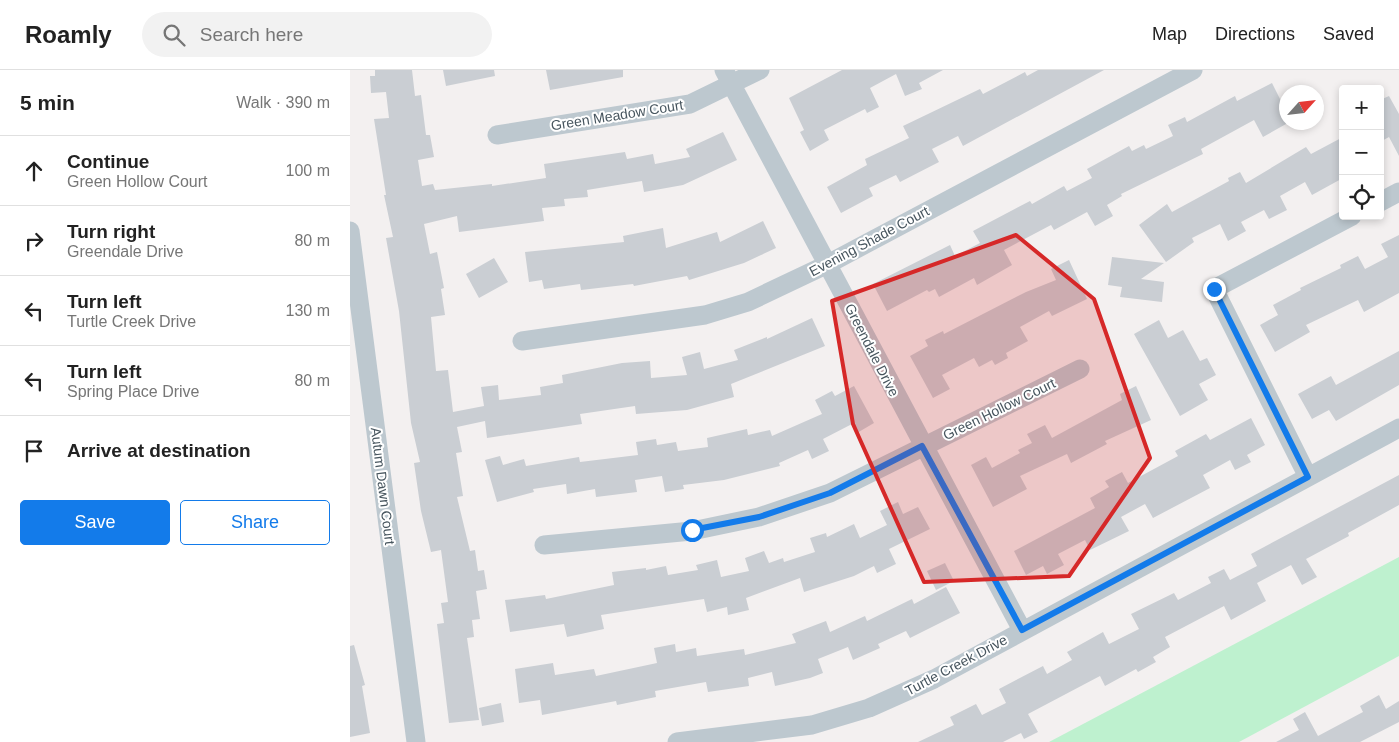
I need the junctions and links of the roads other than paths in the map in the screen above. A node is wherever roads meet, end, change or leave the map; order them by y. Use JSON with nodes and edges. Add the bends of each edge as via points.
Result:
{"nodes":[{"id":1,"x":760,"y":70,"type":"edge"},
{"id":2,"x":1193,"y":70,"type":"edge"},
{"id":3,"x":727,"y":78,"type":"edge"},
{"id":4,"x":497,"y":135,"type":"dead end"},
{"id":5,"x":1399,"y":192,"type":"edge"},
{"id":6,"x":1384,"y":200,"type":"edge"},
{"id":7,"x":1344,"y":220,"type":"edge"},
{"id":8,"x":350,"y":231,"type":"edge"},
{"id":9,"x":828,"y":264,"type":"junction"},
{"id":10,"x":522,"y":341,"type":"dead end"},
{"id":11,"x":1080,"y":369,"type":"dead end"},
{"id":12,"x":1399,"y":428,"type":"edge"},
{"id":13,"x":922,"y":446,"type":"junction"},
{"id":14,"x":1308,"y":477,"type":"junction"},
{"id":15,"x":544,"y":546,"type":"dead end"},
{"id":16,"x":1022,"y":630,"type":"junction"},
{"id":17,"x":416,"y":742,"type":"edge"},
{"id":18,"x":677,"y":742,"type":"edge"}],
"edges":[{"from":1,"to":3,"type":"street","name":"Green Meadow Court"},
{"from":2,"to":9,"type":"street","name":"Evening Shade Court"},
{"from":3,"to":4,"type":"street","name":"Green Meadow Court","via":[[690,104]]},
{"from":3,"to":9,"type":"street","name":"Greendale Drive"},
{"from":5,"to":6,"type":"street"},
{"from":7,"to":14,"type":"street","via":[[1214,289]]},
{"from":8,"to":17,"type":"street","name":"Autum Dawn Court"},
{"from":9,"to":10,"type":"street","name":"Evening Shade Court","via":[[748,302],[705,315]]},
{"from":9,"to":13,"type":"street","name":"Greendale Drive"},
{"from":11,"to":13,"type":"street","name":"Green Hollow Court"},
{"from":12,"to":14,"type":"street","name":"Turtle Creek Drive"},
{"from":13,"to":15,"type":"street","name":"Green Hollow Court","via":[[830,493],[759,517],[692,530]]},
{"from":13,"to":16,"type":"street","name":"Greendale Drive"},
{"from":14,"to":16,"type":"street","name":"Turtle Creek Drive"},
{"from":16,"to":18,"type":"street","name":"Turtle Creek Drive","via":[[934,679],[869,708],[812,725]]}]}
